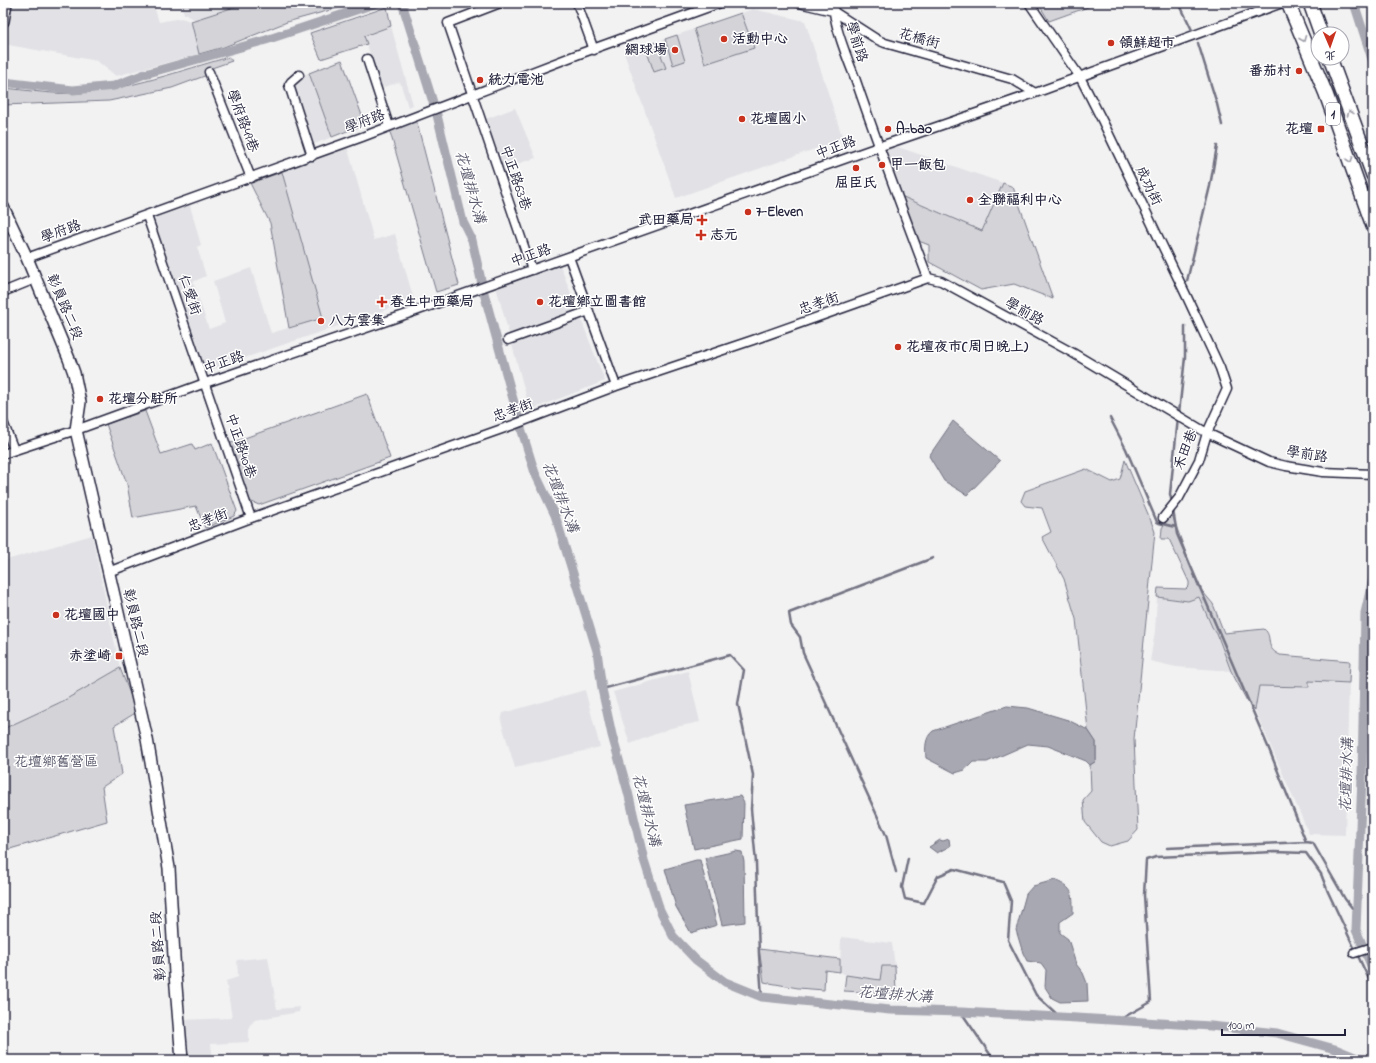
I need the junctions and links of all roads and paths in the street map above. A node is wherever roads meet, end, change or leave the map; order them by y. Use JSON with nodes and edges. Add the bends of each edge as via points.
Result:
{"nodes":[{"id":1,"x":6,"y":3,"type":"edge"},
{"id":2,"x":500,"y":3,"type":"edge"},
{"id":3,"x":577,"y":3,"type":"edge"},
{"id":4,"x":799,"y":3,"type":"edge"},
{"id":5,"x":1029,"y":3,"type":"edge"},
{"id":6,"x":1282,"y":3,"type":"edge"},
{"id":7,"x":1288,"y":3,"type":"edge"},
{"id":8,"x":1310,"y":3,"type":"edge"},
{"id":9,"x":713,"y":4,"type":"edge"},
{"id":10,"x":834,"y":7,"type":"edge"},
{"id":11,"x":3,"y":21,"type":"edge"},
{"id":12,"x":1318,"y":26,"type":"edge"},
{"id":13,"x":594,"y":50,"type":"junction"},
{"id":14,"x":367,"y":59,"type":"dead end"},
{"id":15,"x":1333,"y":66,"type":"edge"},
{"id":16,"x":209,"y":72,"type":"dead end"},
{"id":17,"x":299,"y":75,"type":"dead end"},
{"id":18,"x":1080,"y":77,"type":"junction"},
{"id":19,"x":1035,"y":93,"type":"junction"},
{"id":20,"x":473,"y":96,"type":"junction"},
{"id":21,"x":389,"y":126,"type":"junction"},
{"id":22,"x":878,"y":146,"type":"junction"},
{"id":23,"x":312,"y":156,"type":"junction"},
{"id":24,"x":1373,"y":175,"type":"edge"},
{"id":25,"x":251,"y":178,"type":"junction"},
{"id":26,"x":3,"y":207,"type":"edge"},
{"id":27,"x":147,"y":216,"type":"junction"},
{"id":28,"x":1373,"y":226,"type":"edge"},
{"id":29,"x":569,"y":257,"type":"junction"},
{"id":30,"x":27,"y":258,"type":"junction"},
{"id":31,"x":532,"y":270,"type":"junction"},
{"id":32,"x":928,"y":278,"type":"junction"},
{"id":33,"x":35,"y":279,"type":"junction"},
{"id":34,"x":3,"y":292,"type":"edge"},
{"id":35,"x":589,"y":311,"type":"junction"},
{"id":36,"x":508,"y":340,"type":"dead end"},
{"id":37,"x":205,"y":383,"type":"junction"},
{"id":38,"x":616,"y":386,"type":"junction"},
{"id":39,"x":1227,"y":389,"type":"joint"},
{"id":40,"x":3,"y":422,"type":"edge"},
{"id":41,"x":76,"y":430,"type":"junction"},
{"id":42,"x":1207,"y":434,"type":"junction"},
{"id":43,"x":14,"y":450,"type":"junction"},
{"id":44,"x":3,"y":454,"type":"edge"},
{"id":45,"x":1373,"y":474,"type":"edge"},
{"id":46,"x":251,"y":518,"type":"junction"},
{"id":47,"x":1163,"y":518,"type":"dead end"},
{"id":48,"x":108,"y":572,"type":"junction"},
{"id":49,"x":1373,"y":947,"type":"edge"},
{"id":50,"x":1354,"y":953,"type":"dead end"},
{"id":51,"x":182,"y":1060,"type":"edge"}],
"edges":[{"from":1,"to":11,"type":"main road"},
{"from":2,"to":20,"type":"street","name":"中正路63巷","via":[[448,23]]},
{"from":3,"to":13,"type":"street"},
{"from":4,"to":10,"type":"street","name":"花橋街"},
{"from":5,"to":18,"type":"street","name":"成功街"},
{"from":6,"to":18,"type":"street","name":"中正路"},
{"from":7,"to":28,"type":"main road","number":"1","one_way":true,"via":[[1328,101]]},
{"from":8,"to":12,"type":"main road"},
{"from":9,"to":13,"type":"street","name":"學府路"},
{"from":10,"to":19,"type":"street","name":"花橋街","via":[[885,43],[1012,78]]},
{"from":10,"to":22,"type":"street","name":"學前路","via":[[841,39]]},
{"from":13,"to":20,"type":"street","name":"學府路"},
{"from":14,"to":21,"type":"street"},
{"from":24,"to":15,"type":"main road","number":"1","one_way":true},
{"from":16,"to":25,"type":"street","name":"學府路49巷"},
{"from":17,"to":23,"type":"street","via":[[289,85]]},
{"from":18,"to":19,"type":"street","name":"中正路"},
{"from":18,"to":39,"type":"street","name":"成功街","via":[[1187,297]]},
{"from":19,"to":22,"type":"street","name":"中正路"},
{"from":20,"to":21,"type":"street","name":"學府路"},
{"from":20,"to":31,"type":"street","name":"中正路63巷"},
{"from":21,"to":23,"type":"street","name":"學府路"},
{"from":22,"to":29,"type":"street","name":"中正路"},
{"from":22,"to":32,"type":"street","name":"學前路"},
{"from":23,"to":25,"type":"street","name":"學府路"},
{"from":25,"to":27,"type":"street","name":"學府路"},
{"from":26,"to":30,"type":"main road","name":"彰員路二段"},
{"from":27,"to":30,"type":"street","name":"學府路"},
{"from":27,"to":37,"type":"street","name":"仁愛街"},
{"from":29,"to":31,"type":"street","name":"中正路"},
{"from":29,"to":35,"type":"street"},
{"from":30,"to":33,"type":"main road","name":"彰員路二段"},
{"from":31,"to":37,"type":"street","name":"中正路"},
{"from":32,"to":38,"type":"street","name":"忠孝街"},
{"from":32,"to":42,"type":"street","name":"學前路","via":[[941,281],[1073,353]]},
{"from":33,"to":34,"type":"street"},
{"from":33,"to":41,"type":"main road","name":"彰員路二段","via":[[74,373],[80,402]]},
{"from":35,"to":36,"type":"street"},
{"from":35,"to":38,"type":"street"},
{"from":37,"to":41,"type":"street","name":"中正路"},
{"from":37,"to":46,"type":"street","name":"中正路40巷"},
{"from":38,"to":46,"type":"street","name":"忠孝街"},
{"from":39,"to":42,"type":"street","name":"禾田巷"},
{"from":40,"to":43,"type":"street"},
{"from":41,"to":43,"type":"street","name":"中正路"},
{"from":41,"to":48,"type":"main road","name":"彰員路二段"},
{"from":42,"to":45,"type":"street","name":"學前路","via":[[1269,462],[1323,472]]},
{"from":42,"to":47,"type":"street","name":"禾田巷","via":[[1199,460],[1179,498]]},
{"from":43,"to":44,"type":"street","name":"中正路"},
{"from":46,"to":48,"type":"street","name":"忠孝街"},
{"from":48,"to":51,"type":"main road","name":"彰員路二段","via":[[147,739],[169,868]]},
{"from":49,"to":50,"type":"street"}]}
